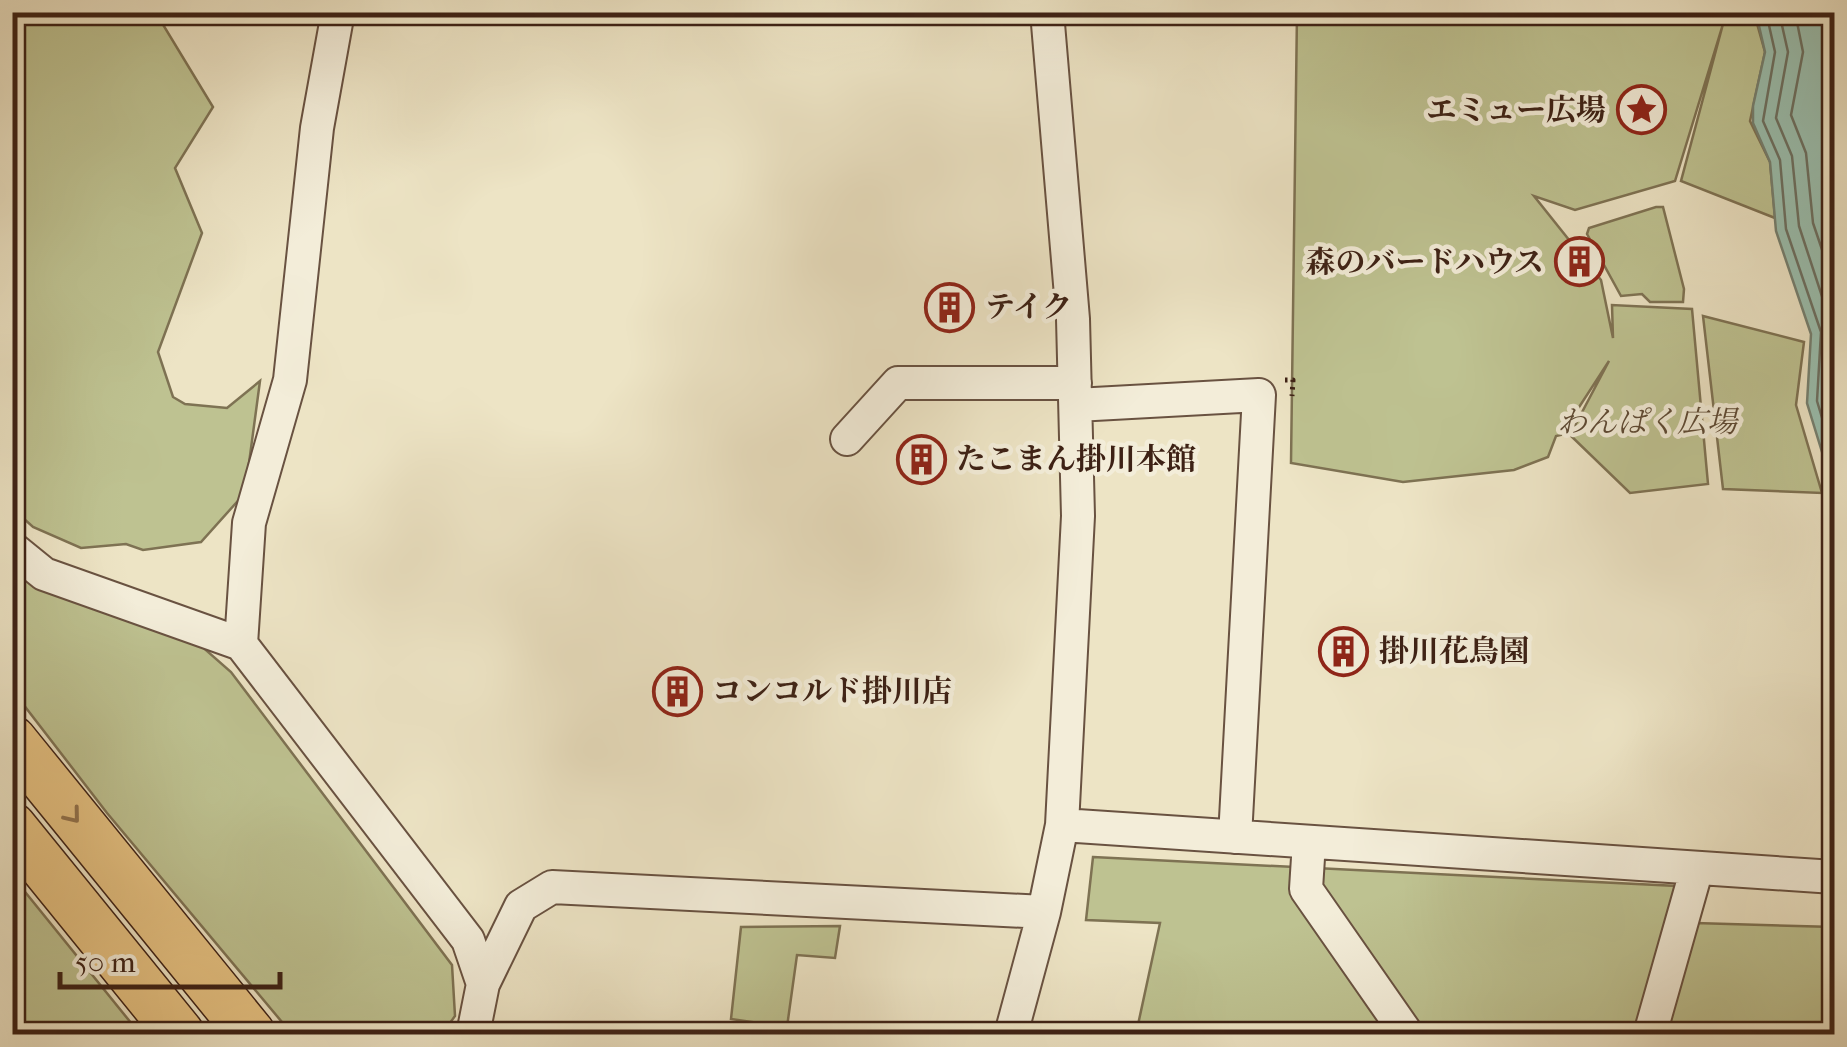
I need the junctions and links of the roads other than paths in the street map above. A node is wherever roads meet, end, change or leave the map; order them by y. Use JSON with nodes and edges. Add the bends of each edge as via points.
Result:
{"nodes":[{"id":1,"x":338,"y":12,"type":"edge"},
{"id":2,"x":1047,"y":12,"type":"edge"},
{"id":3,"x":1075,"y":394,"type":"junction"},
{"id":4,"x":847,"y":440,"type":"dead end"},
{"id":5,"x":12,"y":548,"type":"edge"},
{"id":6,"x":241,"y":644,"type":"junction"},
{"id":7,"x":12,"y":740,"type":"edge"},
{"id":8,"x":1062,"y":826,"type":"junction"},
{"id":9,"x":12,"y":828,"type":"edge"},
{"id":10,"x":1235,"y":838,"type":"junction"},
{"id":11,"x":1309,"y":842,"type":"junction"},
{"id":12,"x":1696,"y":868,"type":"junction"},
{"id":13,"x":1834,"y":877,"type":"edge"},
{"id":14,"x":1044,"y":912,"type":"junction"},
{"id":15,"x":482,"y":984,"type":"junction"},
{"id":16,"x":180,"y":1034,"type":"edge"},
{"id":17,"x":251,"y":1034,"type":"edge"},
{"id":18,"x":473,"y":1034,"type":"edge"},
{"id":19,"x":1011,"y":1034,"type":"edge"},
{"id":20,"x":1407,"y":1034,"type":"edge"},
{"id":21,"x":1650,"y":1034,"type":"edge"}],
"edges":[{"from":1,"to":6,"type":"street","via":[[317,128],[290,380],[249,523]]},
{"from":2,"to":3,"type":"street"},
{"from":3,"to":4,"type":"street","via":[[898,383]]},
{"from":3,"to":8,"type":"street","via":[[1078,516]]},
{"from":3,"to":10,"type":"street","via":[[1259,395]]},
{"from":5,"to":6,"type":"street","via":[[44,574]]},
{"from":6,"to":15,"type":"street","via":[[468,940]]},
{"from":7,"to":17,"type":"highway","one_way":true},
{"from":8,"to":10,"type":"street"},
{"from":8,"to":14,"type":"street"},
{"from":9,"to":16,"type":"highway"},
{"from":10,"to":11,"type":"street"},
{"from":11,"to":12,"type":"street"},
{"from":11,"to":20,"type":"street","via":[[1306,889]]},
{"from":12,"to":13,"type":"street"},
{"from":12,"to":21,"type":"street"},
{"from":14,"to":15,"type":"street","via":[[552,887],[522,906]]},
{"from":14,"to":19,"type":"street"},
{"from":15,"to":18,"type":"street"}]}
